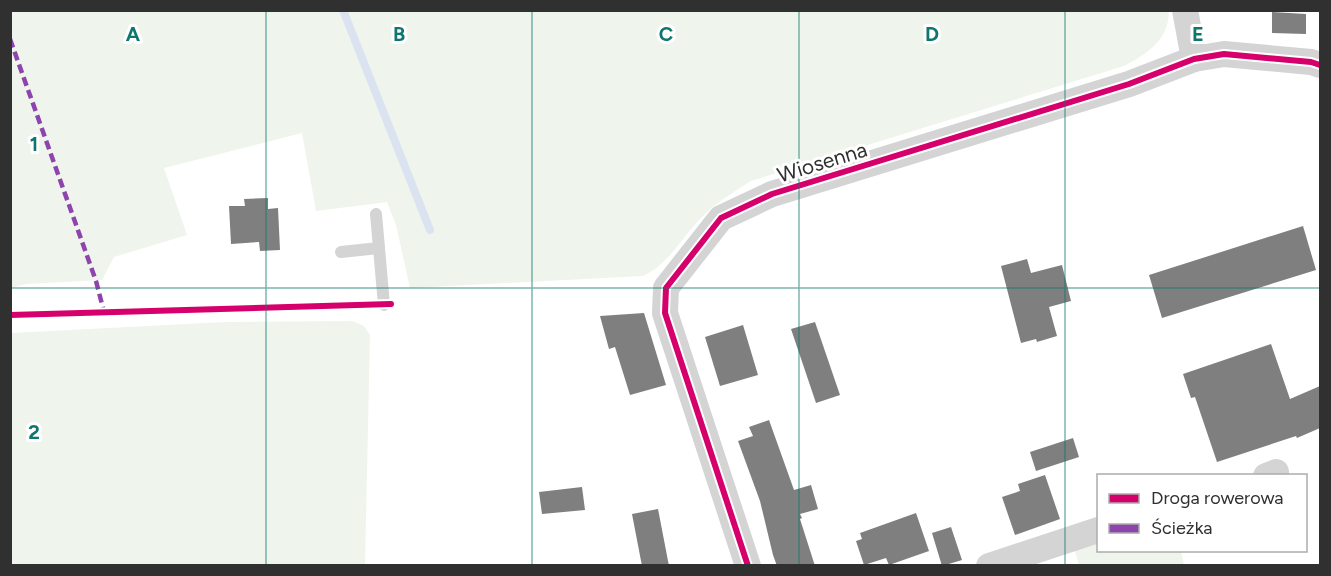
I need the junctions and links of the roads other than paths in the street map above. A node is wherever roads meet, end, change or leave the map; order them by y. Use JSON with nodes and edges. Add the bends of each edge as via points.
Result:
{"nodes":[{"id":1,"x":1185,"y":10,"type":"edge"},
{"id":2,"x":1194,"y":59,"type":"junction"},
{"id":3,"x":1320,"y":65,"type":"edge"},
{"id":4,"x":376,"y":214,"type":"dead end"},
{"id":5,"x":379,"y":248,"type":"junction"},
{"id":6,"x":341,"y":252,"type":"dead end"},
{"id":7,"x":384,"y":305,"type":"dead end"},
{"id":8,"x":1097,"y":530,"type":"edge"},
{"id":9,"x":748,"y":566,"type":"edge"},
{"id":10,"x":989,"y":566,"type":"edge"}],
"edges":[{"from":1,"to":2,"type":"street"},
{"from":2,"to":3,"type":"street","name":"Wiosenna","via":[[1224,54]]},
{"from":2,"to":9,"type":"street","name":"Wiosenna","via":[[1129,84],[772,194],[721,218],[666,288],[665,313]]},
{"from":4,"to":5,"type":"lane"},
{"from":5,"to":6,"type":"lane"},
{"from":5,"to":7,"type":"lane"},
{"from":8,"to":10,"type":"street"}]}
